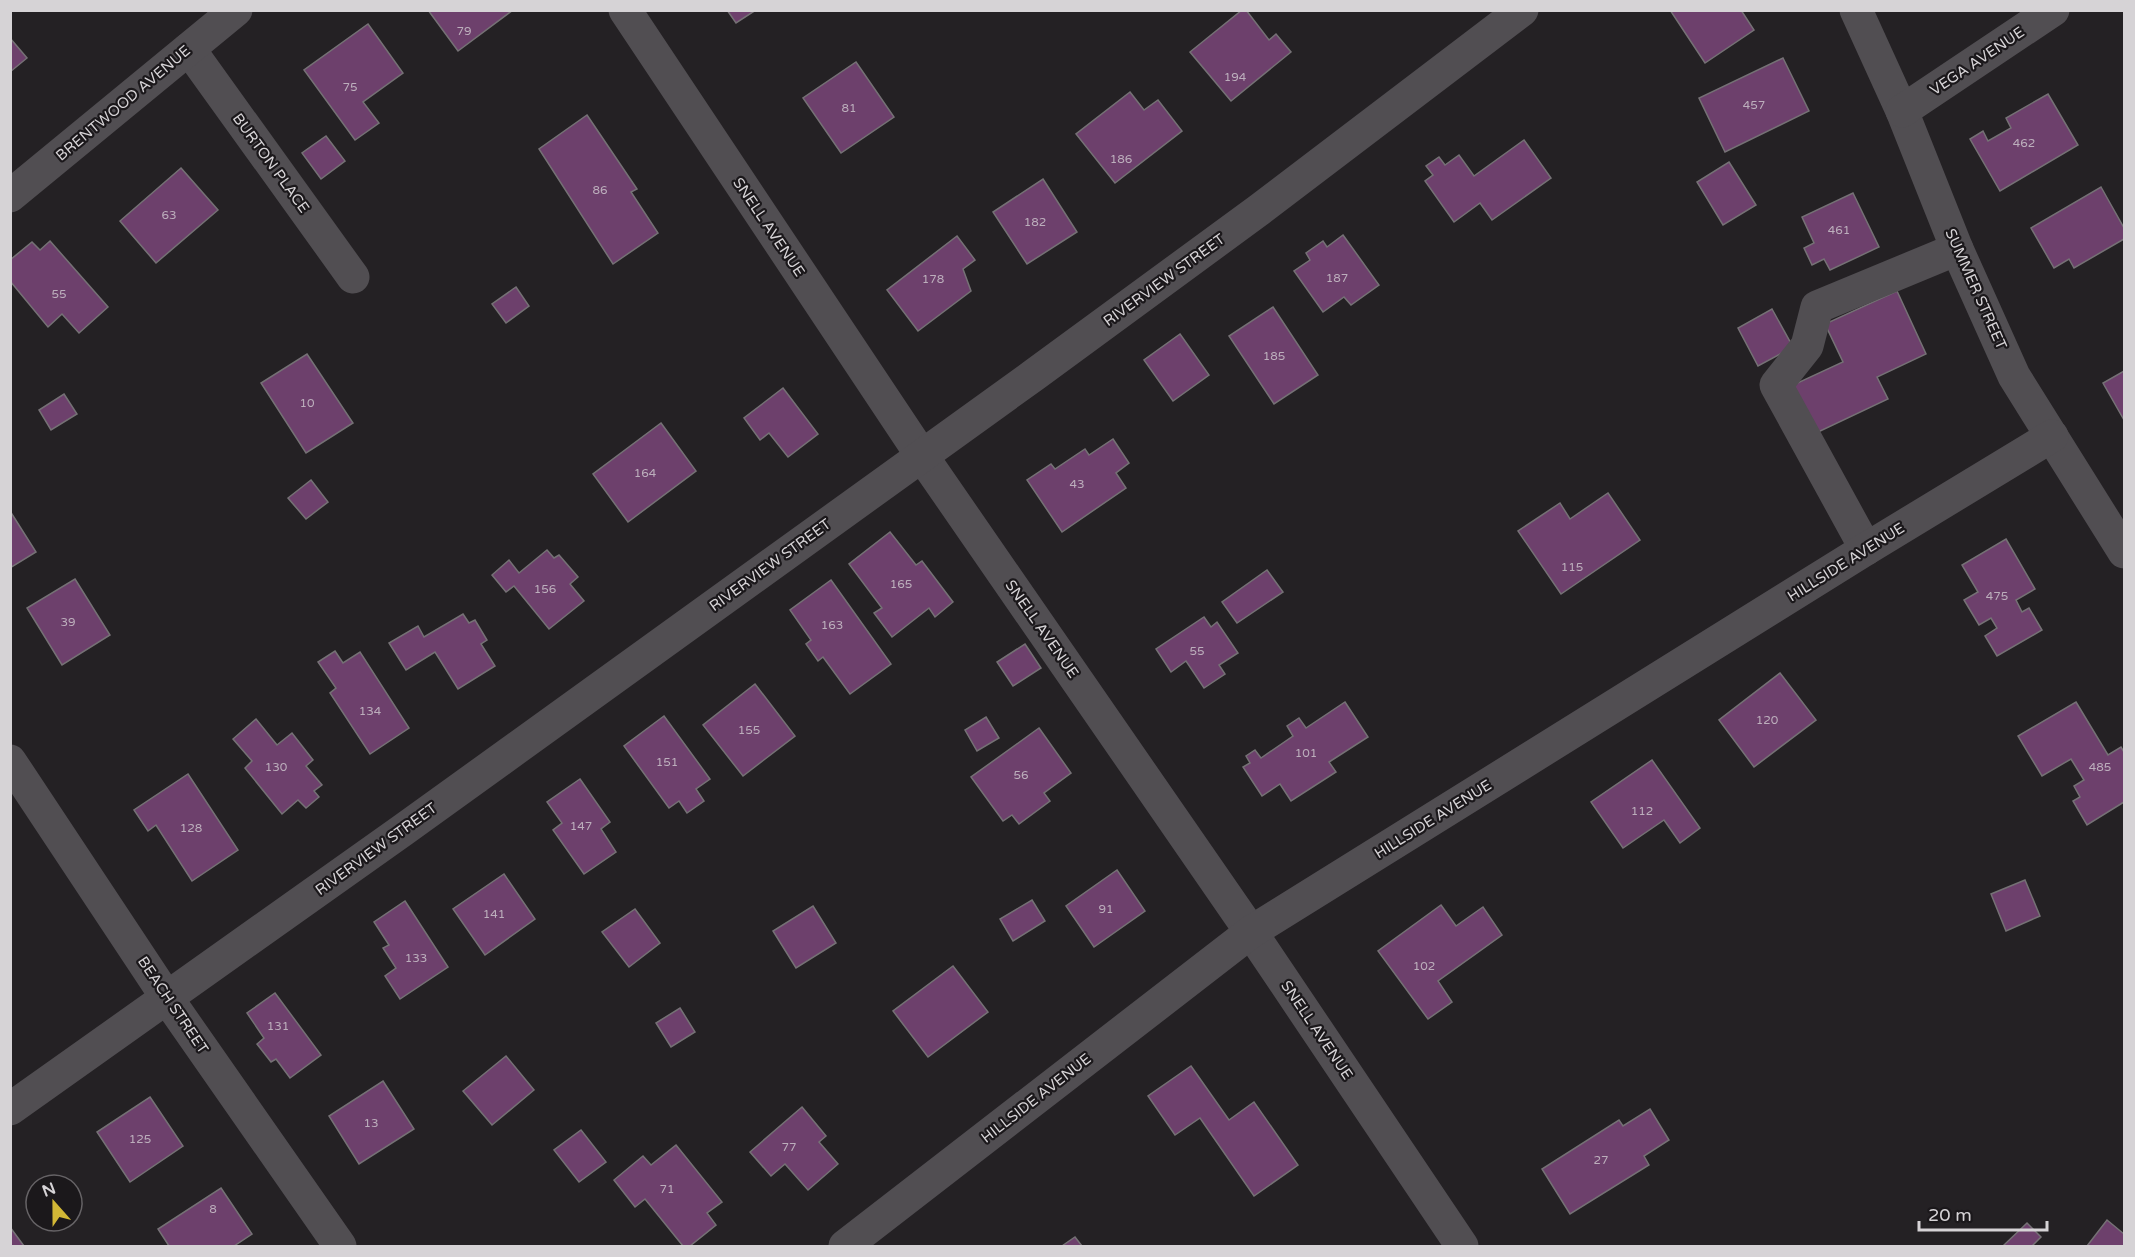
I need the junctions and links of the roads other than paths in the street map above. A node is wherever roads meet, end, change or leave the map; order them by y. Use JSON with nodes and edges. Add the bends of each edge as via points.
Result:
{"nodes":[{"id":1,"x":236,"y":10,"type":"edge"},
{"id":2,"x":625,"y":10,"type":"edge"},
{"id":3,"x":1521,"y":10,"type":"edge"},
{"id":4,"x":1856,"y":10,"type":"edge"},
{"id":5,"x":2053,"y":10,"type":"edge"},
{"id":6,"x":189,"y":49,"type":"junction"},
{"id":7,"x":1902,"y":111,"type":"junction"},
{"id":8,"x":10,"y":196,"type":"edge"},
{"id":9,"x":1957,"y":249,"type":"junction"},
{"id":10,"x":352,"y":277,"type":"dead end"},
{"id":11,"x":2052,"y":436,"type":"junction"},
{"id":12,"x":922,"y":456,"type":"junction"},
{"id":13,"x":1866,"y":549,"type":"junction"},
{"id":14,"x":2124,"y":552,"type":"edge"},
{"id":15,"x":10,"y":761,"type":"edge"},
{"id":16,"x":1251,"y":932,"type":"junction"},
{"id":17,"x":167,"y":998,"type":"junction"},
{"id":18,"x":10,"y":1108,"type":"edge"},
{"id":19,"x":340,"y":1246,"type":"edge"},
{"id":20,"x":845,"y":1246,"type":"edge"},
{"id":21,"x":1462,"y":1246,"type":"edge"}],
"edges":[{"from":1,"to":6,"type":"street","name":"BRENTWOOD AVENUE"},
{"from":2,"to":12,"type":"street","name":"SNELL AVENUE"},
{"from":3,"to":12,"type":"street","name":"RIVERVIEW STREET","via":[[1259,210]]},
{"from":4,"to":7,"type":"street","name":"SUMMER STREET"},
{"from":5,"to":7,"type":"street","name":"VEGA AVENUE"},
{"from":6,"to":8,"type":"street","name":"BRENTWOOD AVENUE"},
{"from":6,"to":10,"type":"street","name":"BURTON PLACE"},
{"from":7,"to":9,"type":"street","name":"SUMMER STREET"},
{"from":9,"to":11,"type":"street","name":"SUMMER STREET","via":[[2014,376]]},
{"from":9,"to":13,"type":"street","via":[[1817,307],[1807,346],[1776,385]]},
{"from":11,"to":13,"type":"street","name":"HILLSIDE AVENUE"},
{"from":11,"to":14,"type":"street","name":"SUMMER STREET"},
{"from":12,"to":16,"type":"street","name":"SNELL AVENUE"},
{"from":12,"to":17,"type":"street","name":"RIVERVIEW STREET"},
{"from":13,"to":16,"type":"street","name":"HILLSIDE AVENUE"},
{"from":15,"to":17,"type":"street","name":"BEACH STREET"},
{"from":16,"to":20,"type":"street","name":"HILLSIDE AVENUE"},
{"from":16,"to":21,"type":"street","name":"SNELL AVENUE"},
{"from":17,"to":18,"type":"street","name":"RIVERVIEW STREET"},
{"from":17,"to":19,"type":"street","name":"BEACH STREET"}]}
